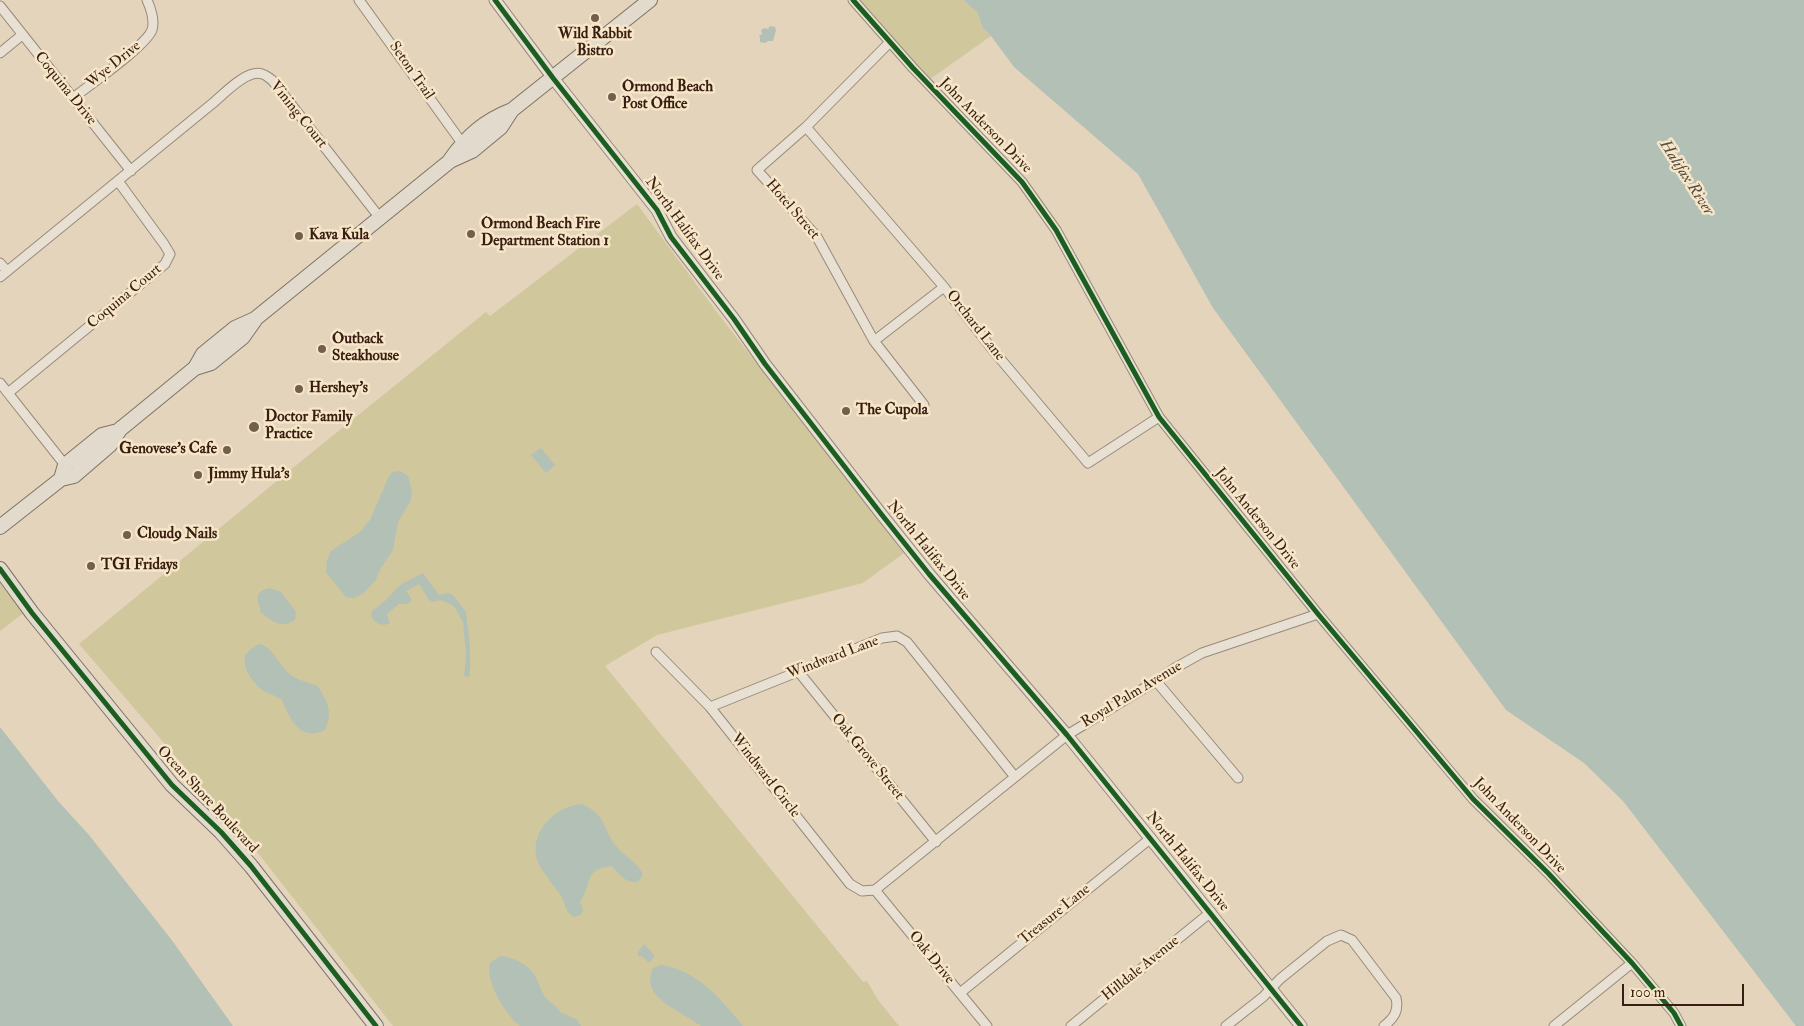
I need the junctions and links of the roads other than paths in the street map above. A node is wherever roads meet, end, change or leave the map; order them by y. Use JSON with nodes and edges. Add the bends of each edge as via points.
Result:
{"nodes":[{"id":1,"x":147,"y":0,"type":"edge"},
{"id":2,"x":359,"y":0,"type":"edge"},
{"id":3,"x":495,"y":0,"type":"edge"},
{"id":4,"x":650,"y":0,"type":"edge"},
{"id":5,"x":853,"y":0,"type":"edge"},
{"id":6,"x":0,"y":6,"type":"edge"},
{"id":7,"x":22,"y":35,"type":"junction"},
{"id":8,"x":889,"y":43,"type":"junction"},
{"id":9,"x":0,"y":53,"type":"edge"},
{"id":10,"x":553,"y":78,"type":"junction"},
{"id":11,"x":72,"y":98,"type":"junction"},
{"id":12,"x":512,"y":110,"type":"junction"},
{"id":13,"x":806,"y":127,"type":"junction"},
{"id":14,"x":462,"y":143,"type":"junction"},
{"id":15,"x":450,"y":161,"type":"junction"},
{"id":16,"x":131,"y":171,"type":"junction"},
{"id":17,"x":118,"y":181,"type":"junction"},
{"id":18,"x":380,"y":218,"type":"junction"},
{"id":19,"x":0,"y":263,"type":"edge"},
{"id":20,"x":3,"y":274,"type":"edge"},
{"id":21,"x":944,"y":287,"type":"junction"},
{"id":22,"x":874,"y":341,"type":"junction"},
{"id":23,"x":0,"y":383,"type":"edge"},
{"id":24,"x":8,"y":393,"type":"junction"},
{"id":25,"x":924,"y":405,"type":"dead end"},
{"id":26,"x":1159,"y":417,"type":"junction"},
{"id":27,"x":121,"y":428,"type":"junction"},
{"id":28,"x":65,"y":465,"type":"junction"},
{"id":29,"x":61,"y":479,"type":"junction"},
{"id":30,"x":0,"y":527,"type":"edge"},
{"id":31,"x":0,"y":569,"type":"edge"},
{"id":32,"x":1318,"y":614,"type":"junction"},
{"id":33,"x":656,"y":652,"type":"dead end"},
{"id":34,"x":798,"y":671,"type":"junction"},
{"id":35,"x":1156,"y":681,"type":"junction"},
{"id":36,"x":710,"y":706,"type":"junction"},
{"id":37,"x":1067,"y":735,"type":"junction"},
{"id":38,"x":1015,"y":776,"type":"junction"},
{"id":39,"x":1238,"y":778,"type":"dead end"},
{"id":40,"x":1151,"y":838,"type":"junction"},
{"id":41,"x":936,"y":842,"type":"junction"},
{"id":42,"x":875,"y":890,"type":"junction"},
{"id":43,"x":1211,"y":912,"type":"junction"},
{"id":44,"x":1632,"y":963,"type":"junction"},
{"id":45,"x":1271,"y":988,"type":"junction"},
{"id":46,"x":960,"y":993,"type":"junction"},
{"id":47,"x":376,"y":1026,"type":"edge"},
{"id":48,"x":987,"y":1026,"type":"edge"},
{"id":49,"x":1071,"y":1026,"type":"edge"},
{"id":50,"x":1226,"y":1026,"type":"edge"},
{"id":51,"x":1302,"y":1026,"type":"edge"},
{"id":52,"x":1384,"y":1026,"type":"edge"},
{"id":53,"x":1554,"y":1026,"type":"edge"},
{"id":54,"x":1681,"y":1026,"type":"edge"}],
"edges":[{"from":1,"to":11,"type":"street","name":"Wye Drive","via":[[152,13],[152,29],[143,43]]},
{"from":2,"to":14,"type":"street","name":"Seton Trail"},
{"from":3,"to":10,"type":"street","name":"North Halifax Drive"},
{"from":4,"to":10,"type":"main road"},
{"from":5,"to":8,"type":"street","name":"John Anderson Drive"},
{"from":6,"to":7,"type":"street","name":"Coquina Drive"},
{"from":7,"to":9,"type":"street"},
{"from":7,"to":11,"type":"street","name":"Coquina Drive"},
{"from":8,"to":13,"type":"street","name":"Hotel Street"},
{"from":8,"to":26,"type":"street","name":"John Anderson Drive","via":[[1022,182],[1056,230]]},
{"from":10,"to":12,"type":"main road"},
{"from":10,"to":37,"type":"street","name":"North Halifax Drive","via":[[657,210],[671,237],[856,481],[929,574]]},
{"from":11,"to":16,"type":"street","name":"Coquina Drive"},
{"from":12,"to":14,"type":"main road","via":[[492,118]]},
{"from":12,"to":15,"type":"main road","via":[[501,128],[472,151]]},
{"from":13,"to":21,"type":"street","name":"Orchard Lane"},
{"from":13,"to":22,"type":"street","name":"Hotel Street","via":[[757,170],[818,237]]},
{"from":14,"to":15,"type":"main road"},
{"from":15,"to":18,"type":"main road"},
{"from":16,"to":17,"type":"street"},
{"from":16,"to":18,"type":"street","name":"Vining Court","via":[[244,78],[253,73],[264,74]]},
{"from":17,"to":20,"type":"street"},
{"from":17,"to":24,"type":"street","name":"Coquina Court","via":[[170,254],[166,264]]},
{"from":18,"to":27,"type":"main road","via":[[255,319],[222,338],[203,354],[195,368]]},
{"from":19,"to":20,"type":"street"},
{"from":21,"to":22,"type":"street"},
{"from":21,"to":26,"type":"street","name":"Orchard Lane","via":[[1088,463]]},
{"from":22,"to":25,"type":"street","name":"Hotel Street"},
{"from":23,"to":24,"type":"street"},
{"from":24,"to":28,"type":"street"},
{"from":26,"to":32,"type":"street","name":"John Anderson Drive"},
{"from":27,"to":28,"type":"main road","via":[[102,435]]},
{"from":27,"to":29,"type":"main road","via":[[110,445],[74,476]]},
{"from":28,"to":29,"type":"main road"},
{"from":29,"to":30,"type":"main road"},
{"from":31,"to":47,"type":"main road","name":"Ocean Shore Boulevard","via":[[172,785],[251,866]]},
{"from":32,"to":35,"type":"street","name":"Royal Palm Avenue","via":[[1202,653]]},
{"from":32,"to":44,"type":"street","name":"John Anderson Drive","via":[[1473,799]]},
{"from":33,"to":36,"type":"street","name":"Windward Circle"},
{"from":34,"to":36,"type":"street","name":"Windward Lane"},
{"from":34,"to":38,"type":"street","name":"Windward Lane","via":[[882,638],[896,636],[907,642]]},
{"from":34,"to":41,"type":"street","name":"Oak Grove Street"},
{"from":35,"to":37,"type":"street","name":"Royal Palm Avenue"},
{"from":35,"to":39,"type":"street"},
{"from":36,"to":42,"type":"street","name":"Windward Circle","via":[[850,884],[862,891]]},
{"from":37,"to":38,"type":"street","name":"Royal Palm Avenue"},
{"from":37,"to":40,"type":"street","name":"North Halifax Drive"},
{"from":38,"to":41,"type":"street","name":"Royal Palm Avenue"},
{"from":40,"to":43,"type":"street","name":"North Halifax Drive"},
{"from":40,"to":46,"type":"street","name":"Treasure Lane"},
{"from":41,"to":42,"type":"street","name":"Royal Palm Avenue"},
{"from":42,"to":46,"type":"street","name":"Oak Drive"},
{"from":43,"to":45,"type":"street","name":"North Halifax Drive"},
{"from":43,"to":49,"type":"street","name":"Hilldale Avenue"},
{"from":44,"to":53,"type":"street"},
{"from":44,"to":54,"type":"street","name":"John Anderson Drive"},
{"from":45,"to":50,"type":"street"},
{"from":45,"to":51,"type":"street","name":"North Halifax Drive"},
{"from":45,"to":52,"type":"street","via":[[1327,941],[1345,935],[1396,998],[1396,1013]]},
{"from":46,"to":48,"type":"street","name":"Oak Drive"}]}
